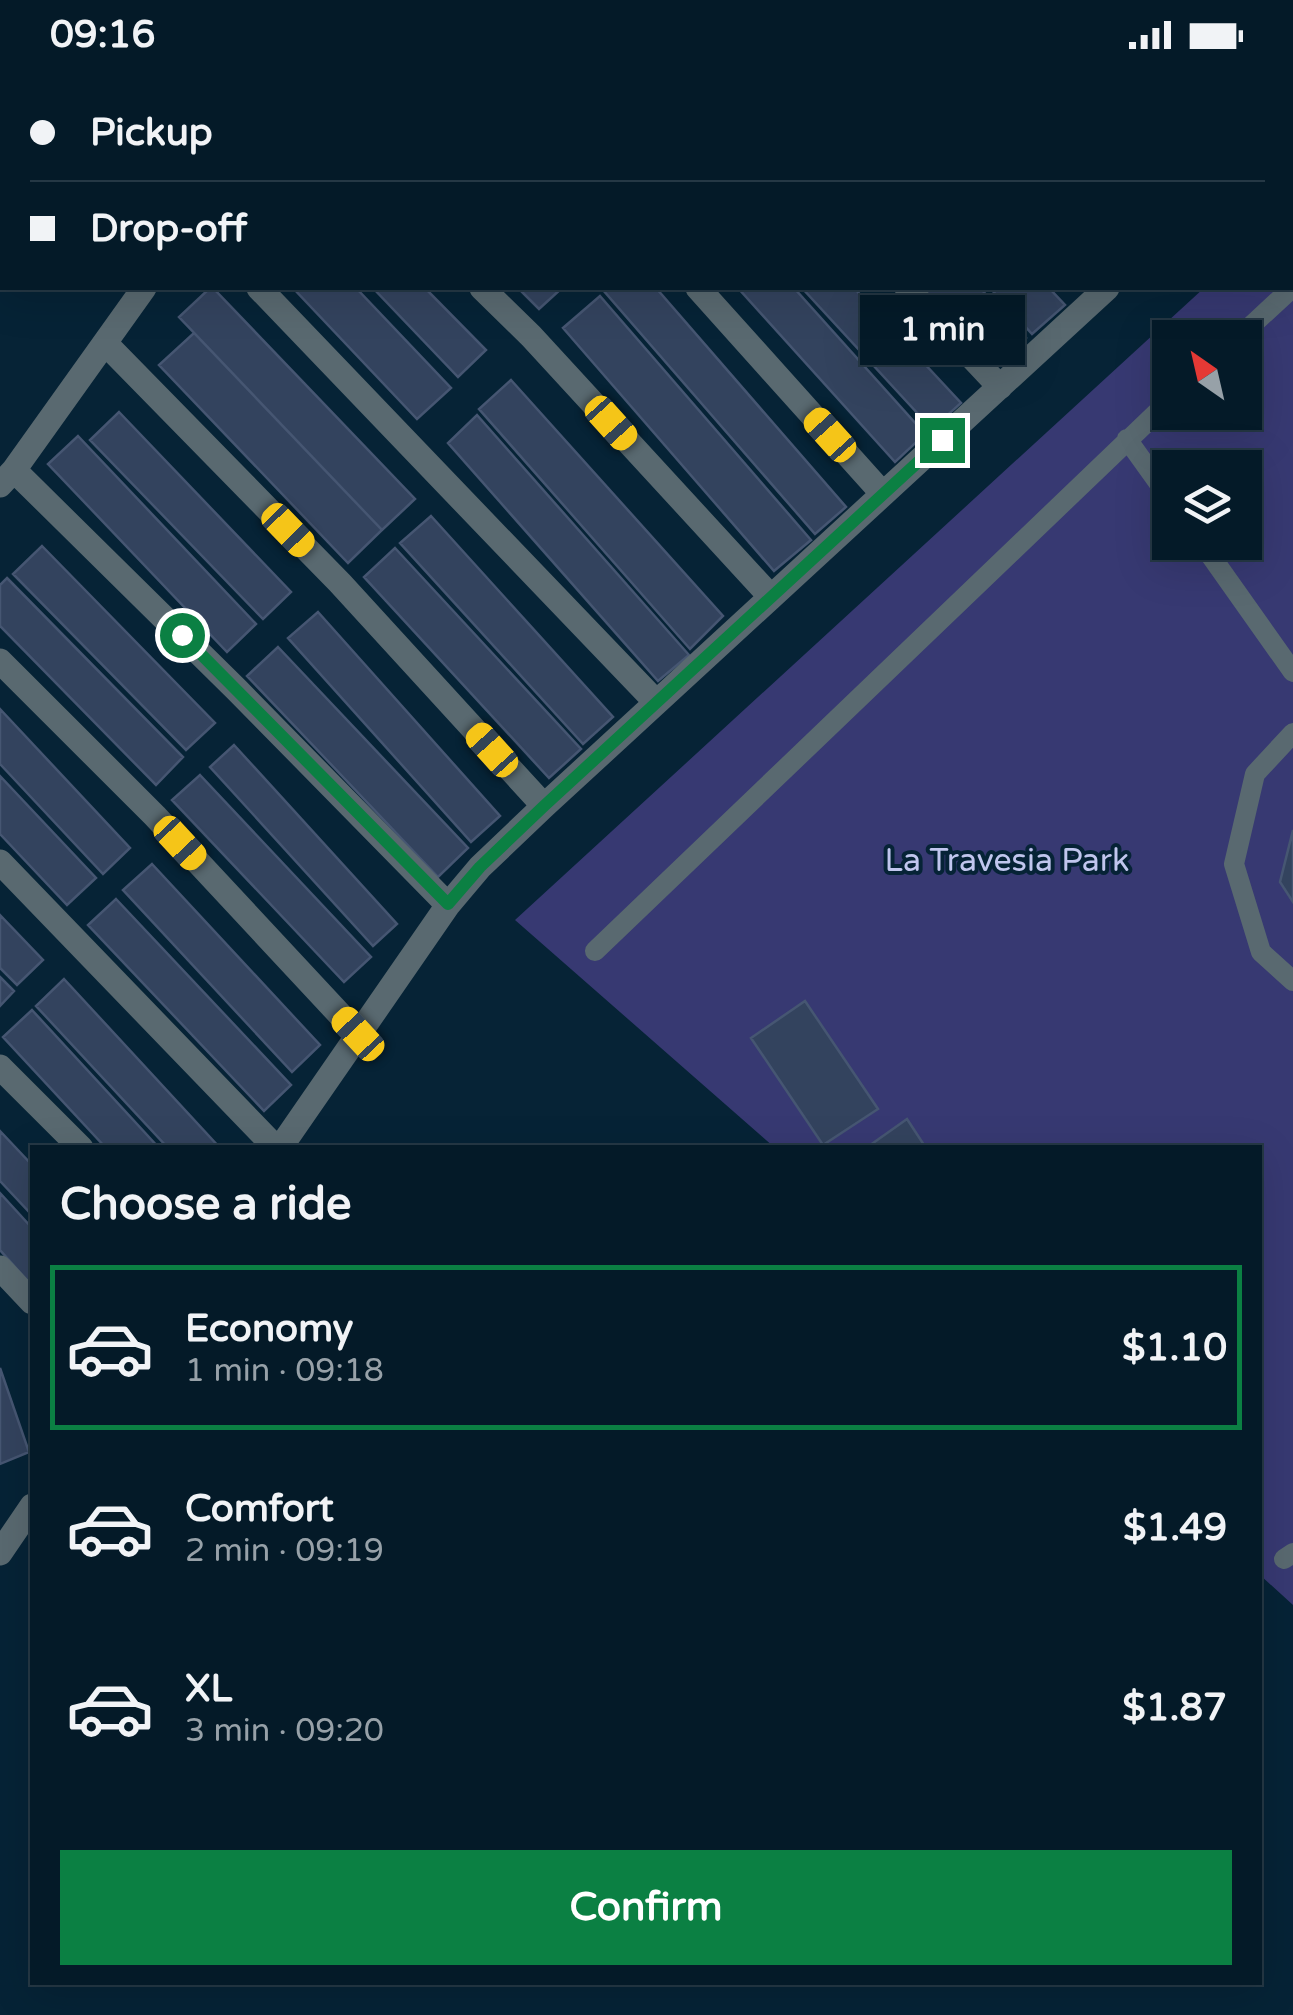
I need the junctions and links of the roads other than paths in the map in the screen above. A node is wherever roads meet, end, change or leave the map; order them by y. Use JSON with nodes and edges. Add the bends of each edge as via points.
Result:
{"nodes":[{"id":1,"x":143,"y":290,"type":"edge"},
{"id":2,"x":261,"y":290,"type":"edge"},
{"id":3,"x":484,"y":290,"type":"edge"},
{"id":4,"x":700,"y":290,"type":"edge"},
{"id":5,"x":908,"y":290,"type":"edge"},
{"id":6,"x":1105,"y":290,"type":"edge"},
{"id":7,"x":1290,"y":290,"type":"edge"},
{"id":8,"x":1257,"y":320,"type":"edge"},
{"id":9,"x":104,"y":343,"type":"junction"},
{"id":10,"x":1000,"y":386,"type":"junction"},
{"id":11,"x":1152,"y":416,"type":"edge"},
{"id":12,"x":1127,"y":439,"type":"junction"},
{"id":13,"x":1152,"y":474,"type":"edge"},
{"id":14,"x":7,"y":477,"type":"edge"},
{"id":15,"x":884,"y":494,"type":"junction"},
{"id":16,"x":1214,"y":560,"type":"edge"},
{"id":17,"x":771,"y":597,"type":"junction"},
{"id":18,"x":0,"y":661,"type":"edge"},
{"id":19,"x":1293,"y":672,"type":"edge"},
{"id":20,"x":656,"y":702,"type":"junction"},
{"id":21,"x":1293,"y":733,"type":"edge"},
{"id":22,"x":544,"y":806,"type":"junction"},
{"id":23,"x":0,"y":862,"type":"edge"},
{"id":24,"x":448,"y":904,"type":"junction"},
{"id":25,"x":595,"y":951,"type":"dead end"},
{"id":26,"x":1293,"y":980,"type":"edge"},
{"id":27,"x":358,"y":1034,"type":"junction"},
{"id":28,"x":0,"y":1067,"type":"edge"},
{"id":29,"x":77,"y":1145,"type":"edge"},
{"id":30,"x":275,"y":1145,"type":"edge"},
{"id":31,"x":280,"y":1145,"type":"edge"},
{"id":32,"x":0,"y":1268,"type":"edge"},
{"id":33,"x":30,"y":1300,"type":"edge"},
{"id":34,"x":30,"y":1509,"type":"edge"},
{"id":35,"x":0,"y":1553,"type":"edge"}],
"edges":[{"from":1,"to":9,"type":"street"},
{"from":2,"to":20,"type":"street"},
{"from":3,"to":17,"type":"street"},
{"from":4,"to":15,"type":"street"},
{"from":5,"to":10,"type":"street"},
{"from":6,"to":10,"type":"street"},
{"from":7,"to":8,"type":"lane"},
{"from":9,"to":14,"type":"street"},
{"from":9,"to":22,"type":"street","via":[[340,584]]},
{"from":10,"to":15,"type":"street"},
{"from":11,"to":12,"type":"lane"},
{"from":12,"to":13,"type":"lane"},
{"from":12,"to":25,"type":"lane"},
{"from":14,"to":24,"type":"street","via":[[238,690]]},
{"from":15,"to":17,"type":"street"},
{"from":16,"to":19,"type":"lane"},
{"from":17,"to":20,"type":"street"},
{"from":18,"to":27,"type":"street"},
{"from":20,"to":22,"type":"street"},
{"from":21,"to":26,"type":"lane","via":[[1255,774],[1234,864],[1261,952]]},
{"from":22,"to":24,"type":"street"},
{"from":23,"to":30,"type":"street"},
{"from":24,"to":27,"type":"street"},
{"from":27,"to":31,"type":"street"},
{"from":28,"to":29,"type":"street"},
{"from":32,"to":33,"type":"street"},
{"from":34,"to":35,"type":"street"}]}
